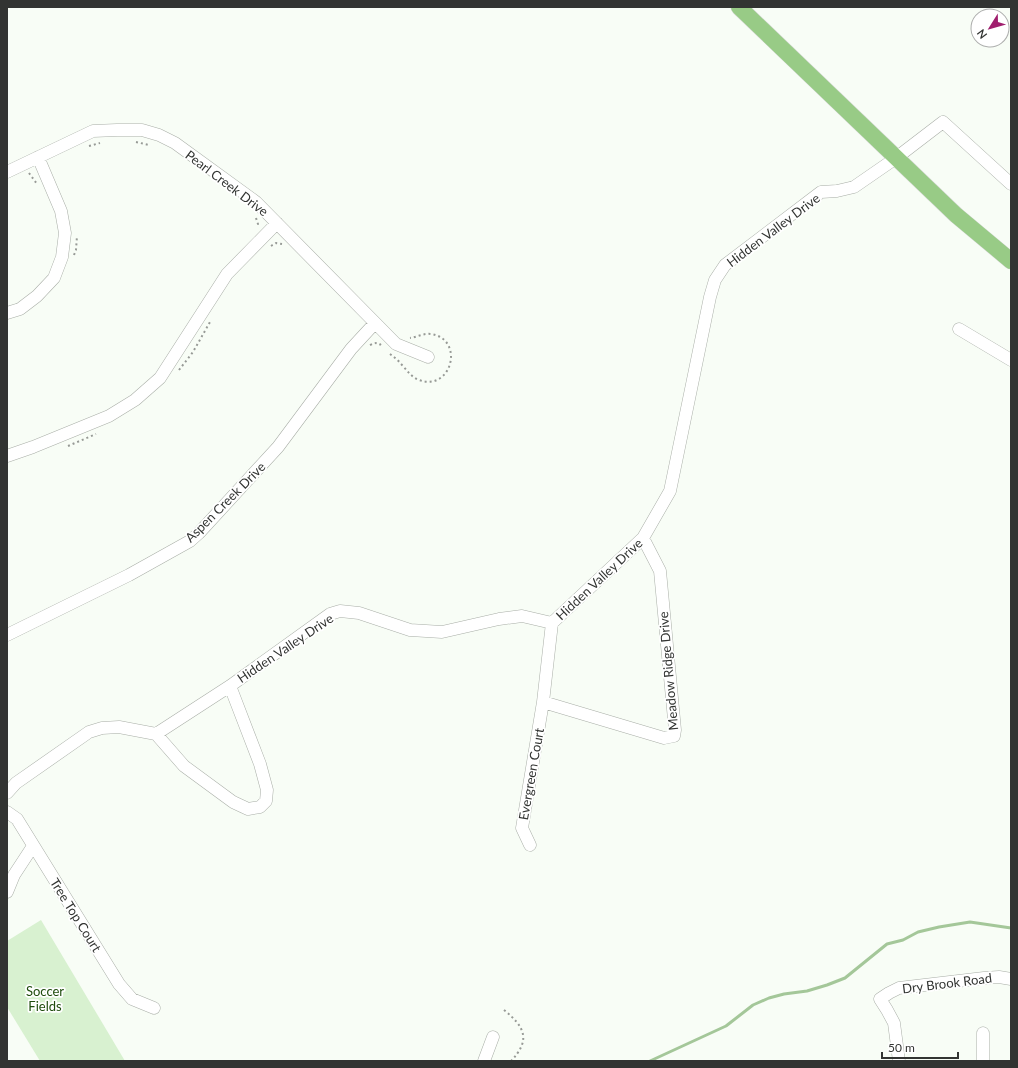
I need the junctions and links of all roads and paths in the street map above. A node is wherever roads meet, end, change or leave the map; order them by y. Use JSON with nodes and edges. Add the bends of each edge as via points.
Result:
{"nodes":[{"id":1,"x":740,"y":7,"type":"edge"},
{"id":2,"x":135,"y":141,"type":"dead end"},
{"id":3,"x":103,"y":142,"type":"dead end"},
{"id":4,"x":154,"y":146,"type":"dead end"},
{"id":5,"x":86,"y":147,"type":"dead end"},
{"id":6,"x":38,"y":157,"type":"junction"},
{"id":7,"x":896,"y":158,"type":"junction"},
{"id":8,"x":7,"y":172,"type":"edge"},
{"id":9,"x":30,"y":174,"type":"dead end"},
{"id":10,"x":1011,"y":184,"type":"edge"},
{"id":11,"x":39,"y":187,"type":"dead end"},
{"id":12,"x":253,"y":214,"type":"dead end"},
{"id":13,"x":277,"y":223,"type":"junction"},
{"id":14,"x":257,"y":230,"type":"dead end"},
{"id":15,"x":284,"y":246,"type":"dead end"},
{"id":16,"x":269,"y":248,"type":"dead end"},
{"id":17,"x":1011,"y":261,"type":"edge"},
{"id":18,"x":7,"y":313,"type":"edge"},
{"id":19,"x":212,"y":319,"type":"dead end"},
{"id":20,"x":375,"y":323,"type":"junction"},
{"id":21,"x":960,"y":329,"type":"dead end"},
{"id":22,"x":405,"y":338,"type":"dead end"},
{"id":23,"x":376,"y":339,"type":"dead end"},
{"id":24,"x":376,"y":343,"type":"junction"},
{"id":25,"x":368,"y":345,"type":"dead end"},
{"id":26,"x":428,"y":357,"type":"dead end"},
{"id":27,"x":1011,"y":360,"type":"edge"},
{"id":28,"x":178,"y":372,"type":"dead end"},
{"id":29,"x":102,"y":431,"type":"dead end"},
{"id":30,"x":66,"y":447,"type":"dead end"},
{"id":31,"x":7,"y":456,"type":"edge"},
{"id":32,"x":643,"y":538,"type":"junction"},
{"id":33,"x":552,"y":623,"type":"junction"},
{"id":34,"x":7,"y":635,"type":"edge"},
{"id":35,"x":230,"y":686,"type":"junction"},
{"id":36,"x":543,"y":702,"type":"junction"},
{"id":37,"x":156,"y":734,"type":"junction"},
{"id":38,"x":7,"y":792,"type":"edge"},
{"id":39,"x":7,"y":812,"type":"edge"},
{"id":40,"x":530,"y":845,"type":"dead end"},
{"id":41,"x":33,"y":846,"type":"junction"},
{"id":42,"x":7,"y":892,"type":"edge"},
{"id":43,"x":1011,"y":979,"type":"edge"},
{"id":44,"x":154,"y":1008,"type":"dead end"},
{"id":45,"x":504,"y":1010,"type":"dead end"},
{"id":46,"x":983,"y":1033,"type":"dead end"},
{"id":47,"x":492,"y":1037,"type":"dead end"},
{"id":48,"x":484,"y":1061,"type":"edge"},
{"id":49,"x":511,"y":1061,"type":"edge"},
{"id":50,"x":899,"y":1061,"type":"edge"},
{"id":51,"x":982,"y":1061,"type":"edge"}],
"edges":[{"from":1,"to":7,"type":"main road"},
{"from":2,"to":4,"type":"path"},
{"from":3,"to":5,"type":"path"},
{"from":6,"to":8,"type":"street","name":"Pearl Creek Drive"},
{"from":6,"to":13,"type":"street","name":"Pearl Creek Drive","via":[[93,132],[142,130],[175,143],[256,202]]},
{"from":6,"to":18,"type":"street","via":[[61,211],[65,233],[62,257],[54,278],[37,296],[20,309]]},
{"from":7,"to":10,"type":"street","name":"Hidden Valley Drive","via":[[943,122]]},
{"from":7,"to":17,"type":"main road","via":[[956,215]]},
{"from":7,"to":32,"type":"street","name":"Hidden Valley Drive","via":[[854,187],[821,192],[725,265],[715,280],[670,491]]},
{"from":9,"to":11,"type":"path"},
{"from":12,"to":14,"type":"path","via":[[258,224]]},
{"from":13,"to":20,"type":"street","name":"Pearl Creek Drive"},
{"from":13,"to":31,"type":"street","via":[[227,274],[160,378],[135,400],[109,416]]},
{"from":15,"to":16,"type":"path","via":[[276,244]]},
{"from":19,"to":28,"type":"path"},
{"from":20,"to":26,"type":"street","name":"Pearl Creek Drive","via":[[396,344]]},
{"from":20,"to":34,"type":"street","name":"Aspen Creek Drive","via":[[351,349],[278,447],[190,541],[130,575]]},
{"from":21,"to":27,"type":"street"},
{"from":22,"to":24,"type":"path","via":[[432,334],[443,339],[451,355],[447,372],[431,382],[419,380]]},
{"from":23,"to":24,"type":"path"},
{"from":24,"to":25,"type":"path"},
{"from":29,"to":30,"type":"path"},
{"from":32,"to":33,"type":"street","name":"Hidden Valley Drive"},
{"from":32,"to":36,"type":"street","name":"Meadow Ridge Drive","via":[[660,571],[674,736],[664,738]]},
{"from":33,"to":35,"type":"street","name":"Hidden Valley Drive","via":[[522,616],[442,632],[410,630],[359,614],[340,611],[330,614]]},
{"from":33,"to":36,"type":"street"},
{"from":35,"to":37,"type":"street","name":"Hidden Valley Drive"},
{"from":35,"to":37,"type":"street","via":[[260,764],[267,790],[266,801],[260,807],[248,809],[233,802],[184,766]]},
{"from":36,"to":40,"type":"street","name":"Evergreen Court","via":[[522,828]]},
{"from":37,"to":38,"type":"street","via":[[119,727],[89,732]]},
{"from":39,"to":41,"type":"street","name":"Tree Top Court","via":[[17,819]]},
{"from":41,"to":42,"type":"street","via":[[14,875]]},
{"from":41,"to":44,"type":"street","name":"Tree Top Court","via":[[119,984],[132,999]]},
{"from":43,"to":50,"type":"street","name":"Dry Brook Road","via":[[984,978],[900,988],[880,999],[894,1023]]},
{"from":45,"to":49,"type":"path","via":[[514,1018],[523,1032],[522,1045]]},
{"from":46,"to":51,"type":"street"},
{"from":47,"to":48,"type":"street"}]}
